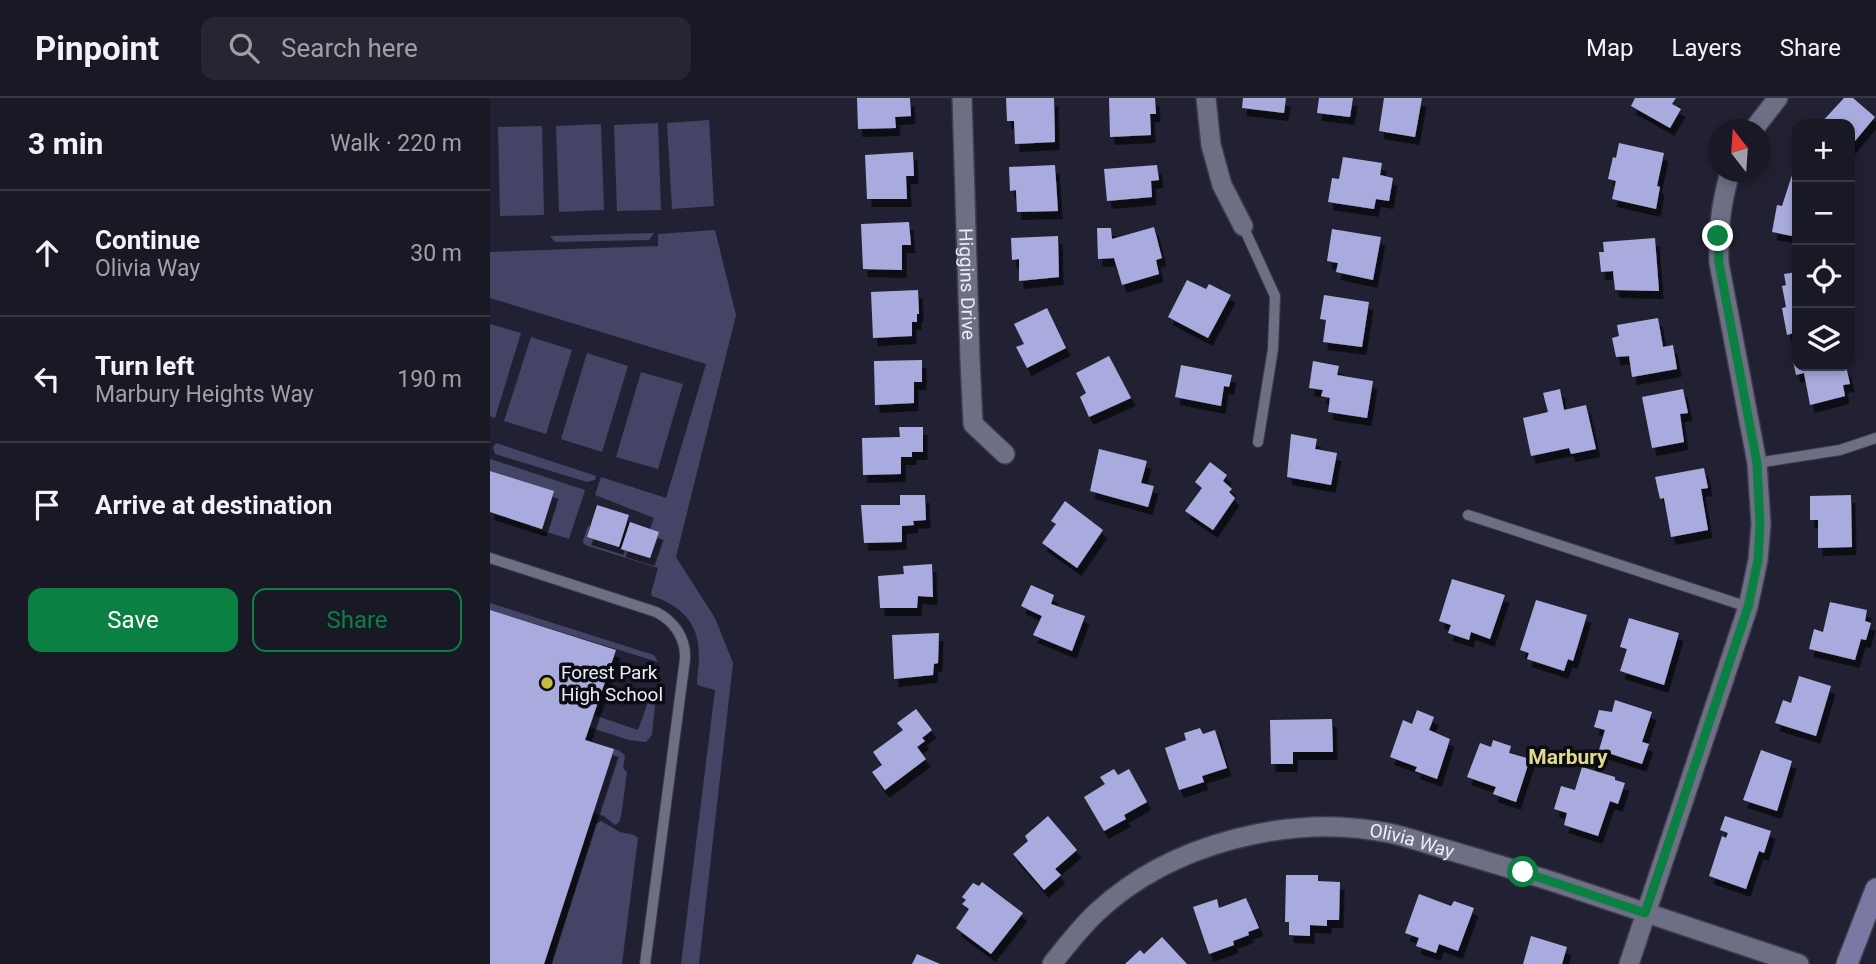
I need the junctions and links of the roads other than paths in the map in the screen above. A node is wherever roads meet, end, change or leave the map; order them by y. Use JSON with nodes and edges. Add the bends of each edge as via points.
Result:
{"nodes":[{"id":1,"x":962,"y":98,"type":"edge"},
{"id":2,"x":1206,"y":98,"type":"edge"},
{"id":3,"x":1778,"y":98,"type":"edge"},
{"id":4,"x":1762,"y":119,"type":"edge"},
{"id":5,"x":1727,"y":182,"type":"edge"},
{"id":6,"x":1243,"y":226,"type":"joint"},
{"id":7,"x":1876,"y":438,"type":"edge"},
{"id":8,"x":1258,"y":442,"type":"dead end"},
{"id":9,"x":1005,"y":454,"type":"dead end"},
{"id":10,"x":1757,"y":463,"type":"junction"},
{"id":11,"x":1468,"y":515,"type":"dead end"},
{"id":12,"x":490,"y":558,"type":"edge"},
{"id":13,"x":1748,"y":607,"type":"junction"},
{"id":14,"x":1876,"y":889,"type":"edge"},
{"id":15,"x":1645,"y":913,"type":"junction"},
{"id":16,"x":645,"y":964,"type":"edge"},
{"id":17,"x":1052,"y":964,"type":"edge"},
{"id":18,"x":1629,"y":964,"type":"edge"},
{"id":19,"x":1798,"y":964,"type":"edge"},
{"id":20,"x":1847,"y":964,"type":"edge"}],
"edges":[{"from":1,"to":9,"type":"street","name":"Higgins Drive","via":[[973,424]]},
{"from":2,"to":6,"type":"street","via":[[1211,145],[1222,185]]},
{"from":3,"to":4,"type":"street"},
{"from":5,"to":10,"type":"street","via":[[1721,202],[1719,263]]},
{"from":6,"to":8,"type":"lane","via":[[1275,296],[1273,349]]},
{"from":7,"to":10,"type":"lane","via":[[1840,450]]},
{"from":10,"to":13,"type":"street","via":[[1758,560]]},
{"from":11,"to":13,"type":"lane"},
{"from":12,"to":16,"type":"lane","via":[[656,612],[681,636],[685,659]]},
{"from":13,"to":15,"type":"street"},
{"from":14,"to":20,"type":"street"},
{"from":15,"to":17,"type":"street","name":"Olivia Way","via":[[1390,833],[1301,827],[1222,842],[1149,874],[1098,911]]},
{"from":15,"to":18,"type":"street"},
{"from":15,"to":19,"type":"street","name":"Olivia Way"}]}
